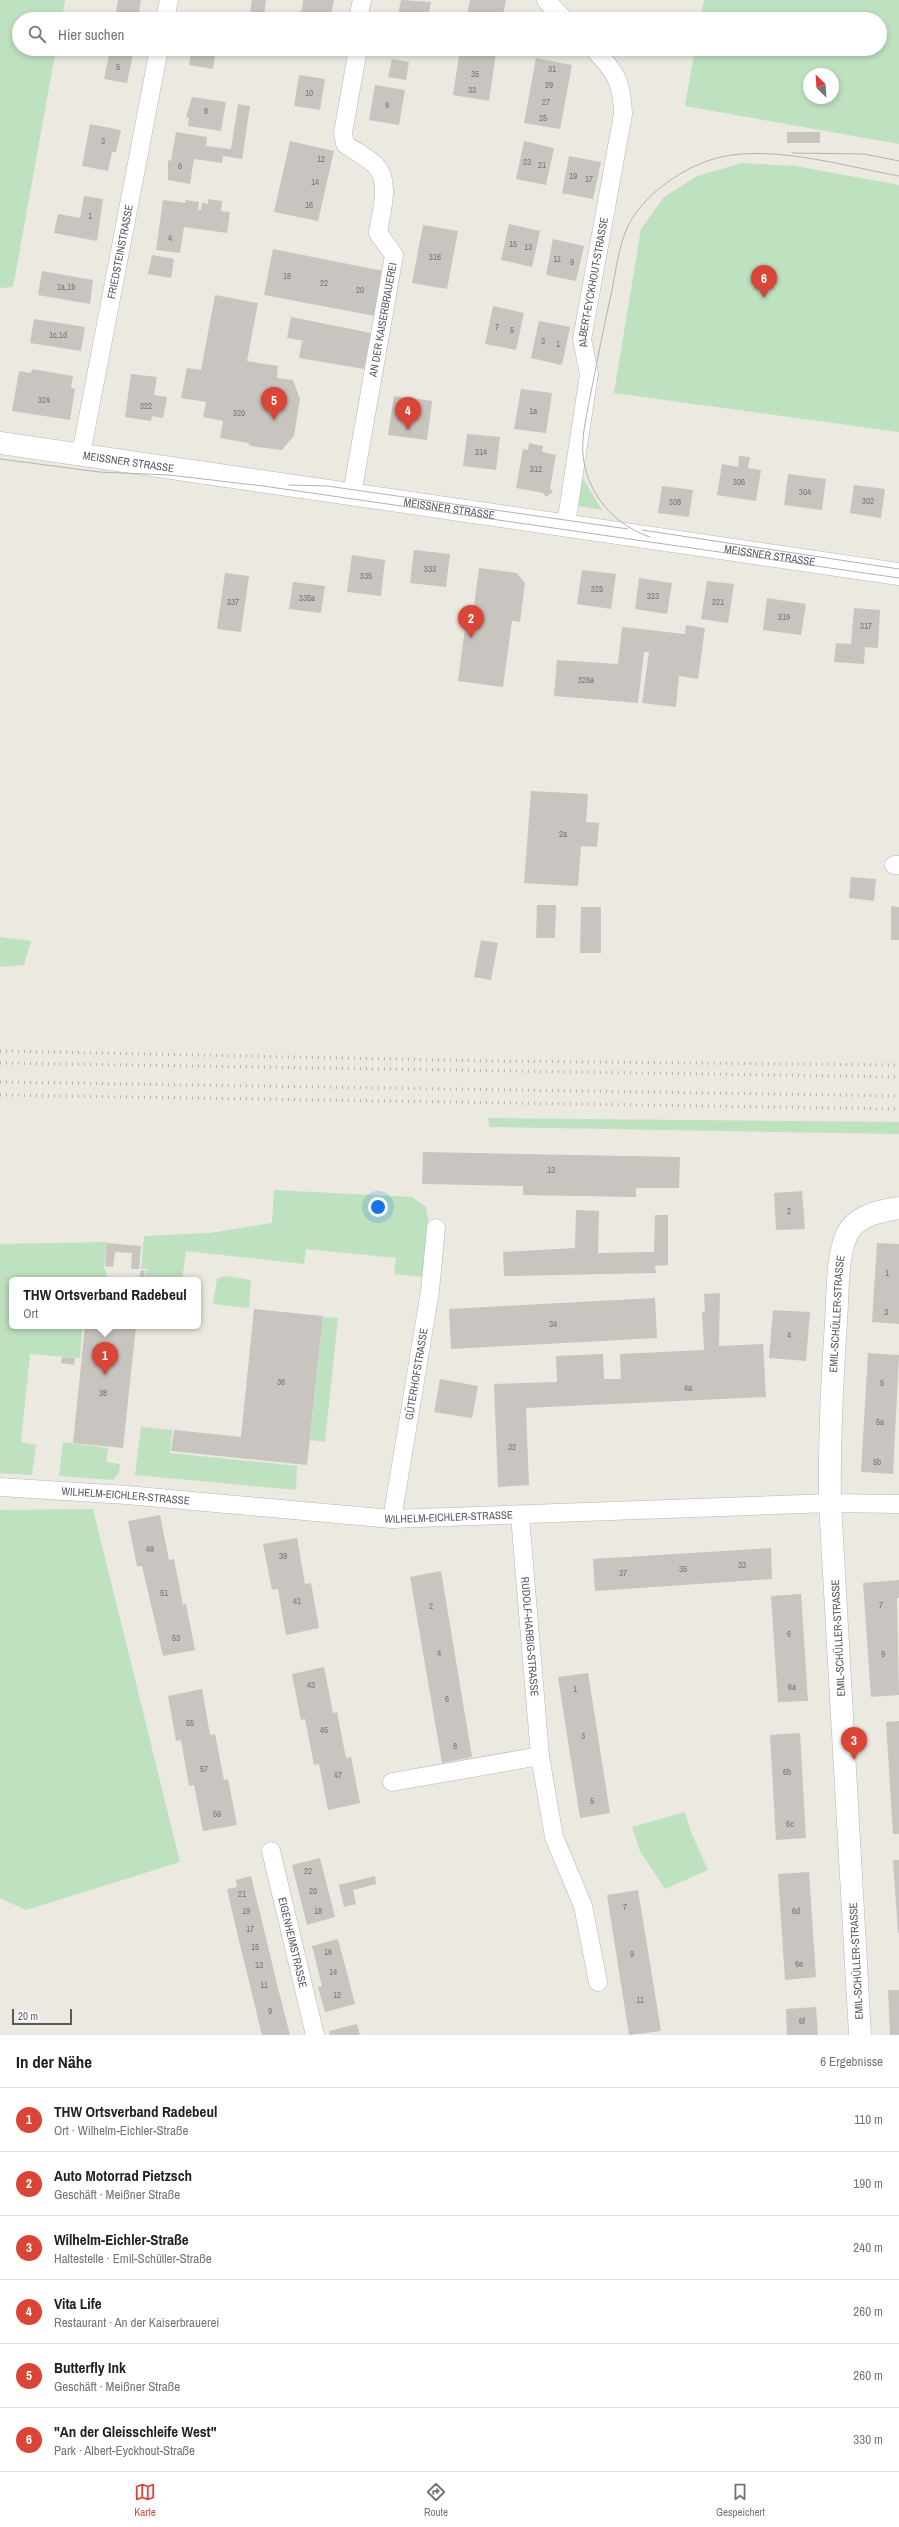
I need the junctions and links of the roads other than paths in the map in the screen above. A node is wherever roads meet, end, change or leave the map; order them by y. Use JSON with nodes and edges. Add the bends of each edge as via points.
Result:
{"nodes":[{"id":1,"x":168,"y":0,"type":"edge"},
{"id":2,"x":362,"y":0,"type":"edge"},
{"id":3,"x":546,"y":0,"type":"edge"},
{"id":4,"x":166,"y":12,"type":"edge"},
{"id":5,"x":359,"y":12,"type":"edge"},
{"id":6,"x":557,"y":12,"type":"edge"},
{"id":7,"x":158,"y":56,"type":"edge"},
{"id":8,"x":357,"y":56,"type":"edge"},
{"id":9,"x":601,"y":56,"type":"edge"},
{"id":10,"x":0,"y":443,"type":"edge"},
{"id":11,"x":81,"y":454,"type":"junction"},
{"id":12,"x":352,"y":494,"type":"junction"},
{"id":13,"x":566,"y":525,"type":"junction"},
{"id":14,"x":899,"y":574,"type":"edge"},
{"id":15,"x":899,"y":1208,"type":"edge"},
{"id":16,"x":436,"y":1228,"type":"dead end"},
{"id":17,"x":0,"y":1487,"type":"edge"},
{"id":18,"x":830,"y":1504,"type":"junction"},
{"id":19,"x":899,"y":1504,"type":"edge"},
{"id":20,"x":520,"y":1516,"type":"junction"},
{"id":21,"x":392,"y":1519,"type":"junction"},
{"id":22,"x":540,"y":1756,"type":"junction"},
{"id":23,"x":392,"y":1782,"type":"dead end"},
{"id":24,"x":271,"y":1851,"type":"dead end"},
{"id":25,"x":598,"y":1982,"type":"dead end"},
{"id":26,"x":314,"y":2035,"type":"edge"},
{"id":27,"x":860,"y":2035,"type":"edge"}],
"edges":[{"from":1,"to":4,"type":"street"},
{"from":2,"to":5,"type":"street"},
{"from":3,"to":6,"type":"street"},
{"from":7,"to":11,"type":"street","name":"FRIEDSTEINSTRASSE"},
{"from":8,"to":12,"type":"street","name":"AN DER KAISERBRAUEREI","via":[[343,133],[345,144],[375,165],[380,172],[384,183],[378,232],[394,255]]},
{"from":9,"to":13,"type":"street","name":"ALBERT-EYCKHOUT-STRASSE","via":[[609,65],[622,91],[623,114],[582,339],[589,374]]},
{"from":10,"to":11,"type":"main road","name":"MEISSNER STRASSE"},
{"from":11,"to":12,"type":"main road","name":"MEISSNER STRASSE"},
{"from":12,"to":13,"type":"main road","name":"MEISSNER STRASSE"},
{"from":13,"to":14,"type":"main road","name":"MEISSNER STRASSE"},
{"from":15,"to":18,"type":"main road","name":"EMIL-SCHÜLLER-STRASSE","via":[[873,1213],[862,1219],[851,1229],[844,1241],[829,1436]]},
{"from":16,"to":21,"type":"street","name":"GÜTERHOFSTRASSE","via":[[430,1291]]},
{"from":17,"to":21,"type":"street","name":"WILHELM-EICHLER-STRASSE","via":[[135,1496]]},
{"from":18,"to":19,"type":"street","name":"WILHELM-EICHLER-STRASSE"},
{"from":18,"to":20,"type":"street","name":"WILHELM-EICHLER-STRASSE"},
{"from":18,"to":27,"type":"main road","name":"EMIL-SCHÜLLER-STRASSE"},
{"from":20,"to":21,"type":"street","name":"WILHELM-EICHLER-STRASSE"},
{"from":20,"to":22,"type":"street","name":"RUDOLF-HARBIG-STRASSE"},
{"from":22,"to":23,"type":"street"},
{"from":22,"to":25,"type":"street","name":"RUDOLF-HARBIG-STRASSE","via":[[554,1837],[584,1906]]},
{"from":24,"to":26,"type":"street","name":"EIGENHEIMSTRASSE"}]}
